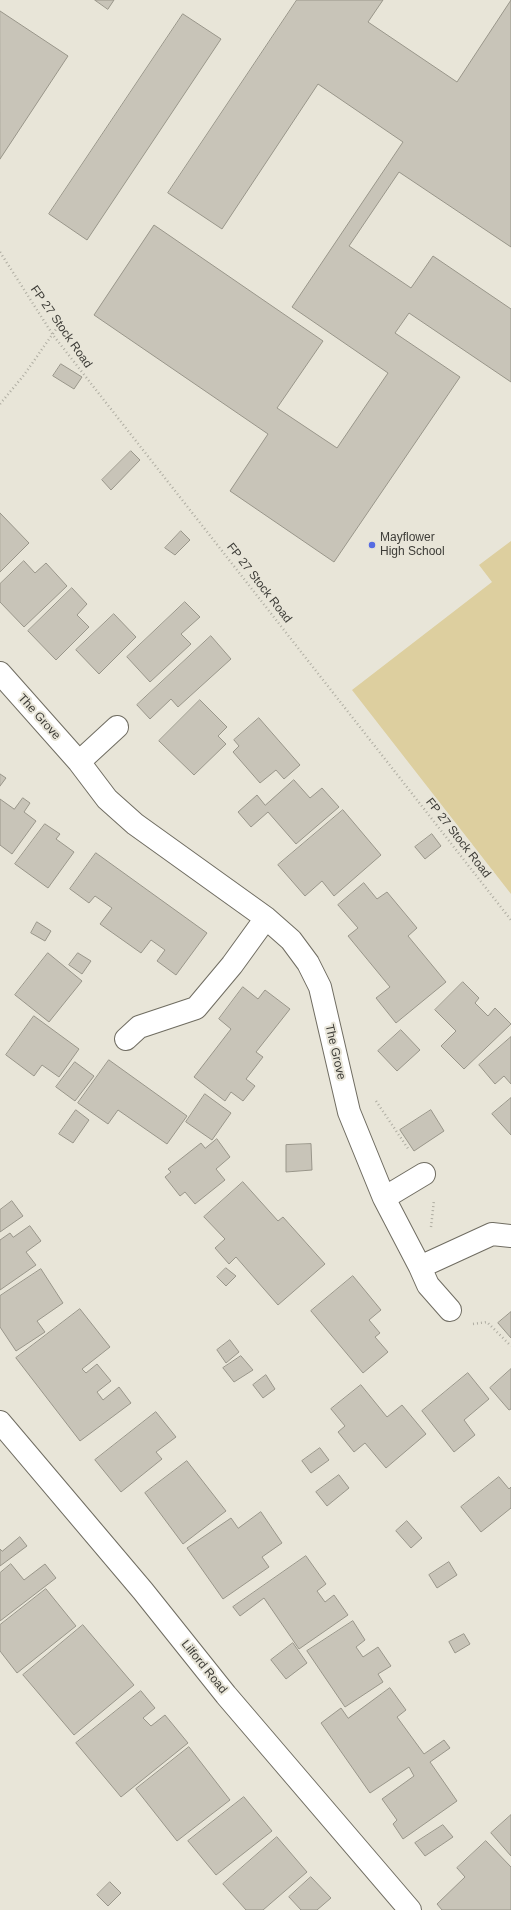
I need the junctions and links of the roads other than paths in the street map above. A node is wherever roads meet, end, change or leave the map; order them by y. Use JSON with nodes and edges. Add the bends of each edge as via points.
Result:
{"nodes":[{"id":1,"x":0,"y":673,"type":"edge"},
{"id":2,"x":117,"y":727,"type":"dead end"},
{"id":3,"x":79,"y":762,"type":"junction"},
{"id":4,"x":266,"y":918,"type":"junction"},
{"id":5,"x":126,"y":1039,"type":"dead end"},
{"id":6,"x":424,"y":1174,"type":"dead end"},
{"id":7,"x":384,"y":1198,"type":"junction"},
{"id":8,"x":511,"y":1236,"type":"edge"},
{"id":9,"x":420,"y":1267,"type":"junction"},
{"id":10,"x":450,"y":1310,"type":"dead end"},
{"id":11,"x":0,"y":1422,"type":"edge"},
{"id":12,"x":410,"y":1910,"type":"edge"}],
"edges":[{"from":1,"to":3,"type":"street","name":"The Grove"},
{"from":2,"to":3,"type":"street"},
{"from":3,"to":4,"type":"street","name":"The Grove","via":[[107,799],[135,824]]},
{"from":4,"to":5,"type":"street","via":[[232,965],[196,1008],[139,1027]]},
{"from":4,"to":7,"type":"street","name":"The Grove","via":[[291,940],[308,963],[320,987],[349,1112]]},
{"from":6,"to":7,"type":"street"},
{"from":7,"to":9,"type":"street","name":"The Grove"},
{"from":8,"to":9,"type":"street","via":[[492,1234]]},
{"from":9,"to":10,"type":"street","name":"The Grove","via":[[428,1285]]},
{"from":11,"to":12,"type":"street","name":"Lilford Road","via":[[148,1597],[226,1695]]}]}
